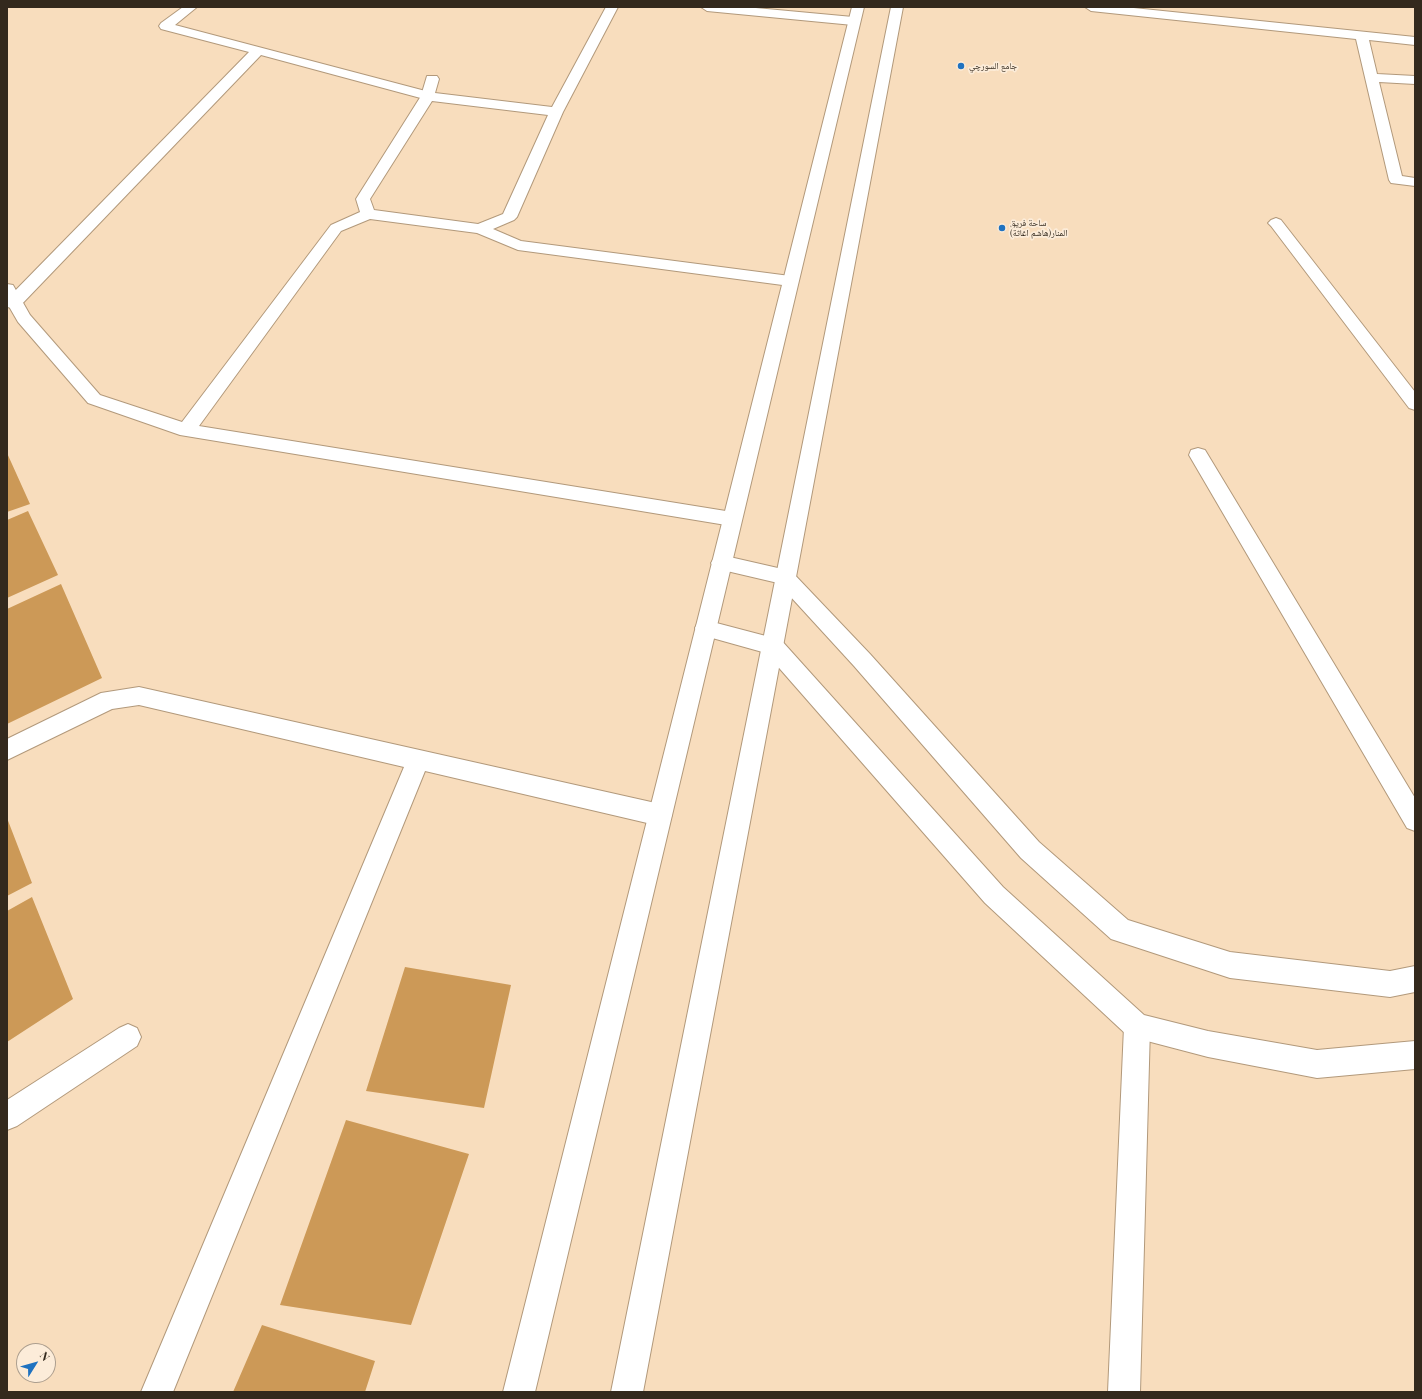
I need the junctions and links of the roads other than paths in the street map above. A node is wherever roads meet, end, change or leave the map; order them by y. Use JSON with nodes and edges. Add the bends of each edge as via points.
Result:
{"nodes":[{"id":1,"x":191,"y":7,"type":"edge"},
{"id":2,"x":612,"y":7,"type":"edge"},
{"id":3,"x":707,"y":7,"type":"edge"},
{"id":4,"x":897,"y":7,"type":"edge"},
{"id":5,"x":1091,"y":7,"type":"edge"},
{"id":6,"x":856,"y":14,"type":"edge"},
{"id":7,"x":1361,"y":35,"type":"junction"},
{"id":8,"x":1415,"y":40,"type":"edge"},
{"id":9,"x":258,"y":51,"type":"junction"},
{"id":10,"x":1371,"y":78,"type":"junction"},
{"id":11,"x":432,"y":79,"type":"dead end"},
{"id":12,"x":1415,"y":80,"type":"edge"},
{"id":13,"x":428,"y":96,"type":"junction"},
{"id":14,"x":556,"y":112,"type":"junction"},
{"id":15,"x":1415,"y":182,"type":"edge"},
{"id":16,"x":368,"y":214,"type":"junction"},
{"id":17,"x":1276,"y":223,"type":"dead end"},
{"id":18,"x":480,"y":229,"type":"junction"},
{"id":19,"x":790,"y":280,"type":"junction"},
{"id":20,"x":10,"y":296,"type":"edge"},
{"id":21,"x":24,"y":318,"type":"junction"},
{"id":22,"x":7,"y":324,"type":"edge"},
{"id":23,"x":1415,"y":404,"type":"edge"},
{"id":24,"x":186,"y":430,"type":"junction"},
{"id":25,"x":1198,"y":455,"type":"dead end"},
{"id":26,"x":732,"y":519,"type":"junction"},
{"id":27,"x":721,"y":563,"type":"junction"},
{"id":28,"x":784,"y":577,"type":"junction"},
{"id":29,"x":705,"y":628,"type":"junction"},
{"id":30,"x":773,"y":646,"type":"junction"},
{"id":31,"x":7,"y":750,"type":"edge"},
{"id":32,"x":418,"y":760,"type":"junction"},
{"id":33,"x":660,"y":815,"type":"junction"},
{"id":34,"x":1415,"y":820,"type":"edge"},
{"id":35,"x":1415,"y":979,"type":"edge"},
{"id":36,"x":1136,"y":1027,"type":"junction"},
{"id":37,"x":128,"y":1037,"type":"dead end"},
{"id":38,"x":1415,"y":1055,"type":"edge"},
{"id":39,"x":7,"y":1116,"type":"edge"},
{"id":40,"x":157,"y":1392,"type":"edge"},
{"id":41,"x":519,"y":1392,"type":"edge"},
{"id":42,"x":627,"y":1392,"type":"edge"},
{"id":43,"x":1124,"y":1392,"type":"edge"}],
"edges":[{"from":1,"to":9,"type":"street","via":[[165,26]]},
{"from":2,"to":14,"type":"street"},
{"from":3,"to":6,"type":"street"},
{"from":4,"to":28,"type":"street"},
{"from":5,"to":7,"type":"street","via":[[1234,18]]},
{"from":6,"to":19,"type":"street"},
{"from":7,"to":8,"type":"street"},
{"from":7,"to":10,"type":"street"},
{"from":9,"to":13,"type":"street"},
{"from":9,"to":20,"type":"street"},
{"from":10,"to":12,"type":"street"},
{"from":10,"to":15,"type":"street","via":[[1396,180]]},
{"from":11,"to":13,"type":"street"},
{"from":13,"to":14,"type":"street"},
{"from":13,"to":16,"type":"street","via":[[363,198]]},
{"from":14,"to":18,"type":"street","via":[[509,217]]},
{"from":16,"to":18,"type":"street"},
{"from":16,"to":24,"type":"street","via":[[336,228]]},
{"from":17,"to":23,"type":"street"},
{"from":18,"to":19,"type":"street","via":[[518,244]]},
{"from":19,"to":26,"type":"street"},
{"from":20,"to":21,"type":"street"},
{"from":21,"to":22,"type":"street"},
{"from":21,"to":24,"type":"street","via":[[94,399]]},
{"from":24,"to":26,"type":"street"},
{"from":25,"to":34,"type":"street"},
{"from":26,"to":27,"type":"street"},
{"from":27,"to":28,"type":"street"},
{"from":27,"to":29,"type":"street"},
{"from":28,"to":30,"type":"street"},
{"from":28,"to":35,"type":"street","via":[[862,660],[1030,850],[1120,930],[1230,965],[1390,984]]},
{"from":29,"to":30,"type":"street"},
{"from":29,"to":33,"type":"street"},
{"from":30,"to":36,"type":"street","via":[[994,895]]},
{"from":30,"to":42,"type":"street"},
{"from":31,"to":32,"type":"street","via":[[109,700],[139,696]]},
{"from":32,"to":33,"type":"street"},
{"from":32,"to":40,"type":"street"},
{"from":33,"to":41,"type":"street"},
{"from":36,"to":38,"type":"street","via":[[1208,1044],[1317,1064]]},
{"from":36,"to":43,"type":"street"},
{"from":37,"to":39,"type":"street"}]}
